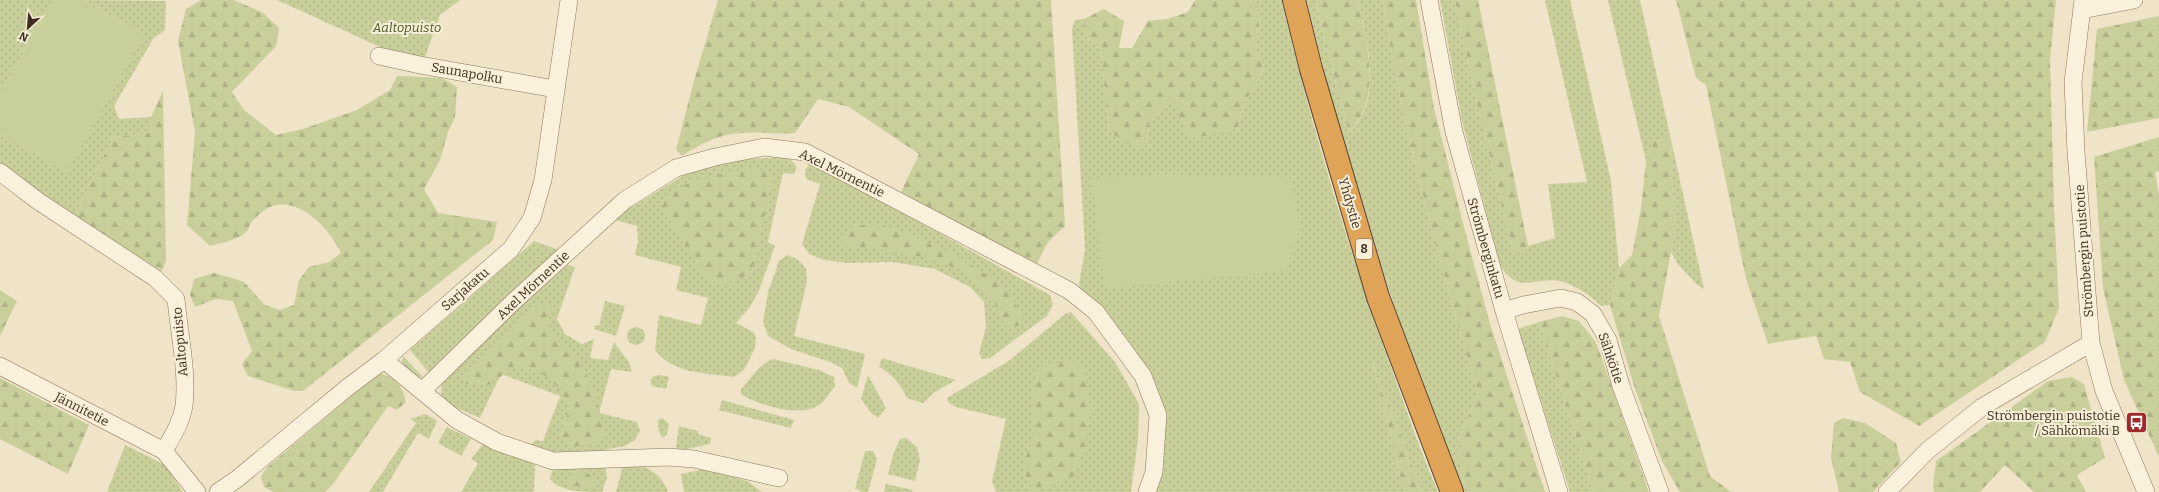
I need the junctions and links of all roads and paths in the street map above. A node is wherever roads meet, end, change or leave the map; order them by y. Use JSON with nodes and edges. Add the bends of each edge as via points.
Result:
{"nodes":[{"id":1,"x":569,"y":0,"type":"edge"},
{"id":2,"x":1294,"y":0,"type":"edge"},
{"id":3,"x":1429,"y":0,"type":"edge"},
{"id":4,"x":2134,"y":0,"type":"edge"},
{"id":5,"x":2082,"y":5,"type":"edge"},
{"id":6,"x":379,"y":56,"type":"dead end"},
{"id":7,"x":556,"y":89,"type":"junction"},
{"id":8,"x":0,"y":172,"type":"edge"},
{"id":9,"x":1504,"y":311,"type":"junction"},
{"id":10,"x":2091,"y":343,"type":"junction"},
{"id":11,"x":384,"y":360,"type":"junction"},
{"id":12,"x":0,"y":366,"type":"edge"},
{"id":13,"x":422,"y":391,"type":"junction"},
{"id":14,"x":164,"y":451,"type":"junction"},
{"id":15,"x":779,"y":478,"type":"dead end"},
{"id":16,"x":197,"y":492,"type":"edge"},
{"id":17,"x":218,"y":492,"type":"edge"},
{"id":18,"x":1147,"y":492,"type":"edge"},
{"id":19,"x":1452,"y":492,"type":"edge"},
{"id":20,"x":1559,"y":492,"type":"edge"},
{"id":21,"x":1660,"y":492,"type":"edge"},
{"id":22,"x":1887,"y":492,"type":"edge"},
{"id":23,"x":2146,"y":492,"type":"edge"}],
"edges":[{"from":1,"to":7,"type":"street","name":"Sarjakatu"},
{"from":2,"to":19,"type":"highway","name":"Yhdystie","number":"8","via":[[1311,69],[1378,297]]},
{"from":3,"to":9,"type":"street","name":"Strömberginkatu","via":[[1454,132]]},
{"from":4,"to":5,"type":"street"},
{"from":5,"to":10,"type":"street","name":"Strömbergin puistotie","via":[[2074,82],[2076,152]]},
{"from":6,"to":7,"type":"street","name":"Saunapolku"},
{"from":7,"to":11,"type":"street","name":"Sarjakatu","via":[[543,180],[532,218],[511,249]]},
{"from":8,"to":14,"type":"street","name":"Aaltopuisto","via":[[38,201],[155,278],[176,299],[184,376],[184,406],[178,428]]},
{"from":9,"to":20,"type":"street","name":"Strömberginkatu"},
{"from":9,"to":21,"type":"street","name":"Sähkötie","via":[[1561,298],[1577,302],[1593,314],[1608,340],[1621,386]]},
{"from":10,"to":22,"type":"street","via":[[1982,407],[1927,451]]},
{"from":10,"to":23,"type":"street","name":"Strömbergin puistotie","via":[[2104,391]]},
{"from":11,"to":13,"type":"street"},
{"from":11,"to":17,"type":"street","name":"Sarjakatu"},
{"from":12,"to":14,"type":"street","name":"Jännitetie"},
{"from":13,"to":15,"type":"street","via":[[457,420],[490,438],[553,461],[670,457],[694,459]]},
{"from":13,"to":18,"type":"street","name":"Axel Mörnentie","via":[[512,303],[624,200],[676,168],[715,156],[764,147],[793,150],[805,152],[1004,255],[1070,291],[1096,312],[1142,376],[1158,415],[1154,472]]},
{"from":14,"to":16,"type":"street"}]}
